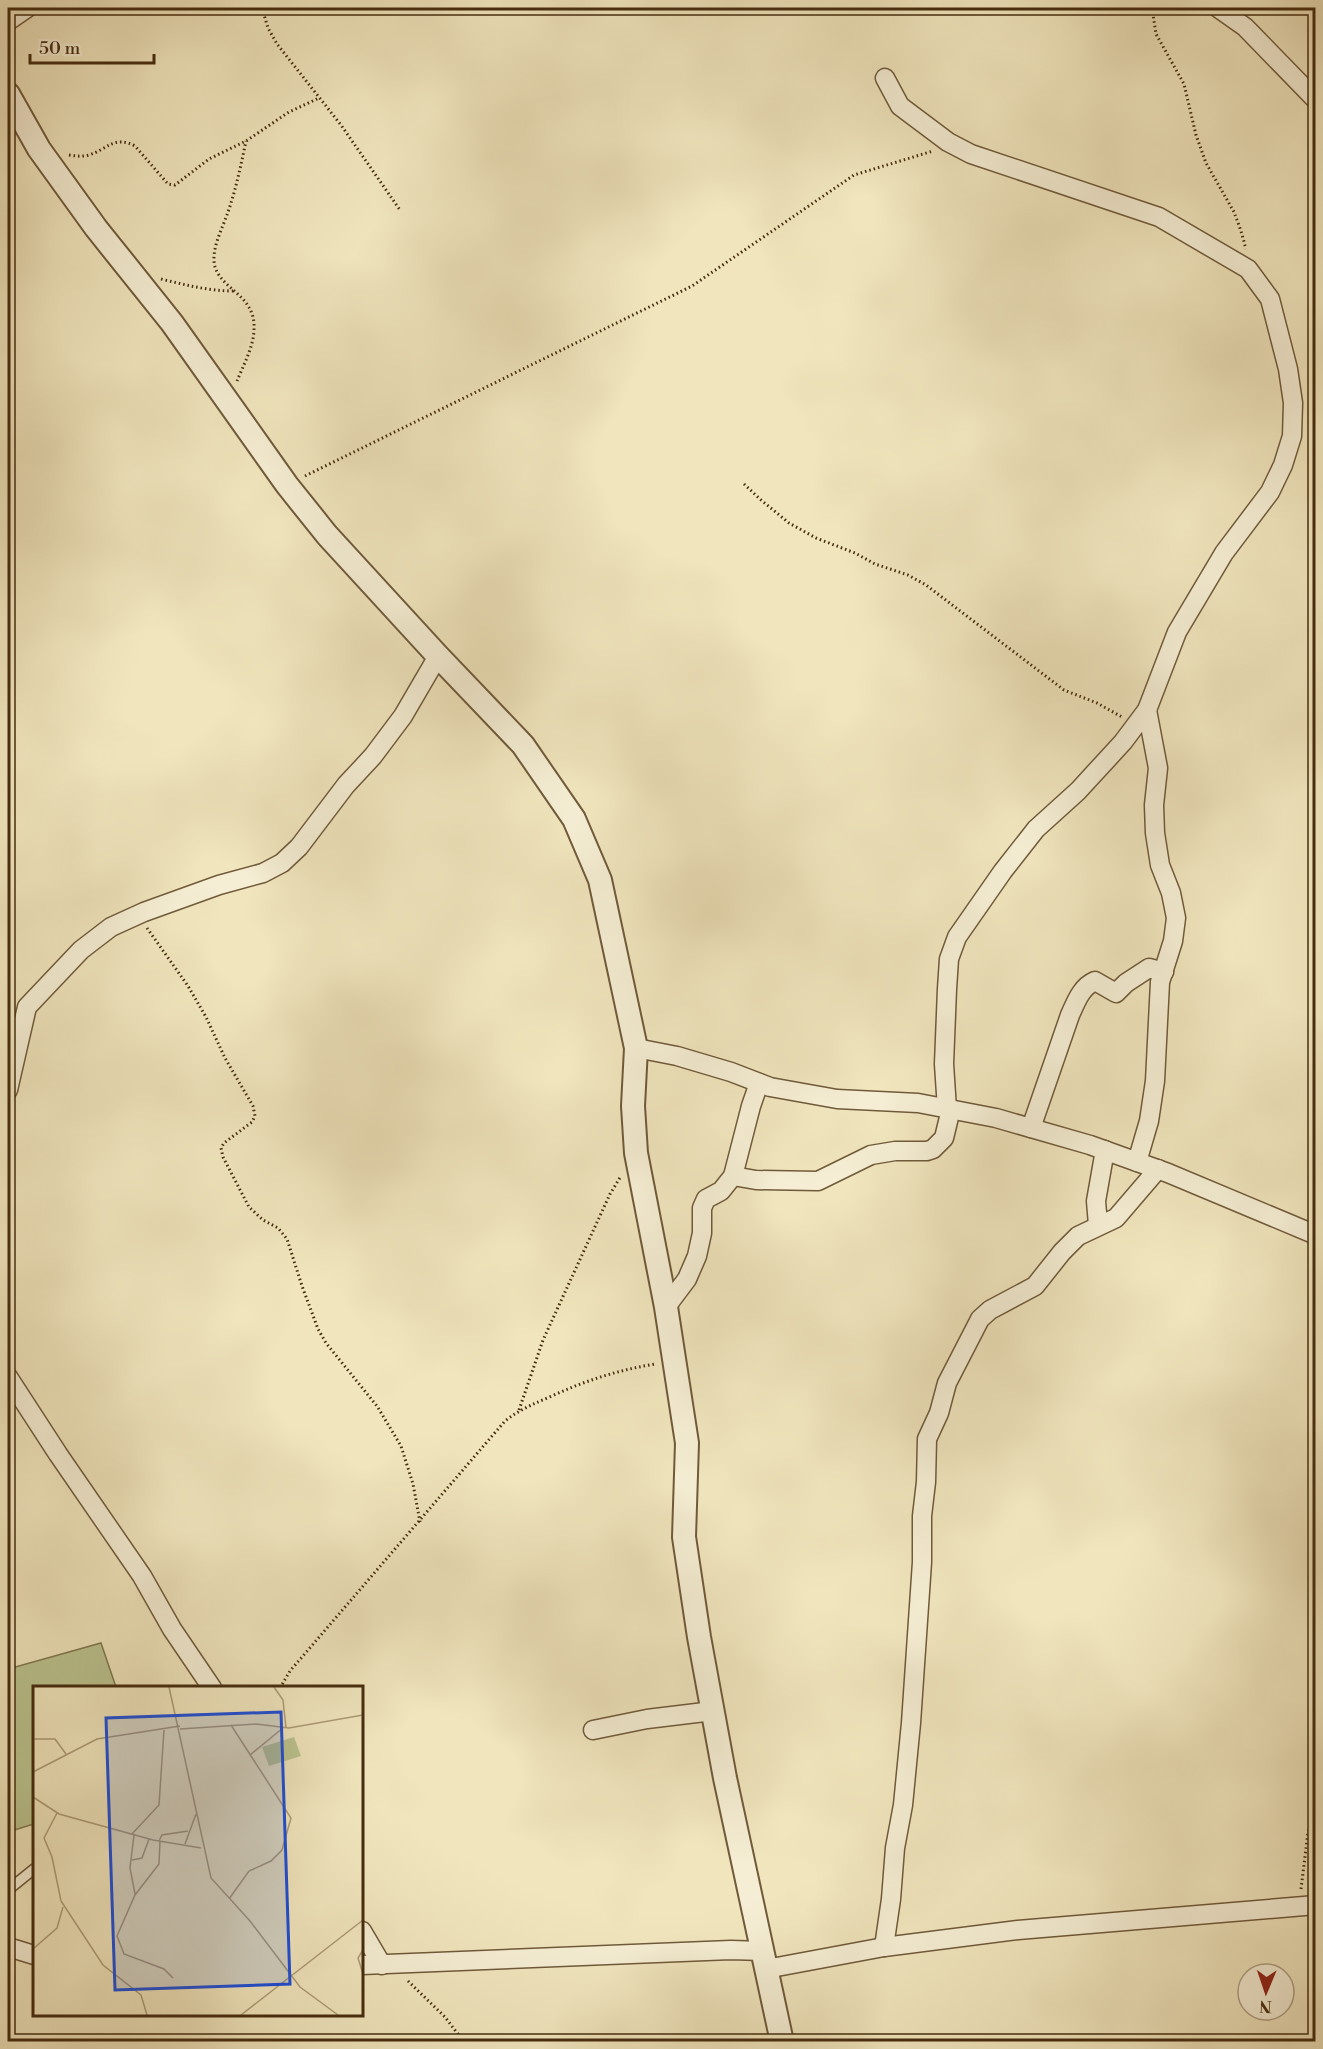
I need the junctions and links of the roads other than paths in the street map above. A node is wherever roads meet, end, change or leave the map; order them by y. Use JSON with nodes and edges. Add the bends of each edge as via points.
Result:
{"nodes":[{"id":1,"x":27,"y":8,"type":"edge"},
{"id":2,"x":1218,"y":8,"type":"edge"},
{"id":3,"x":8,"y":21,"type":"edge"},
{"id":4,"x":885,"y":78,"type":"dead end"},
{"id":5,"x":8,"y":94,"type":"edge"},
{"id":6,"x":1316,"y":100,"type":"edge"},
{"id":7,"x":438,"y":656,"type":"junction"},
{"id":8,"x":1147,"y":710,"type":"junction"},
{"id":9,"x":1164,"y":972,"type":"junction"},
{"id":10,"x":636,"y":1048,"type":"junction"},
{"id":11,"x":759,"y":1083,"type":"junction"},
{"id":12,"x":8,"y":1090,"type":"edge"},
{"id":13,"x":949,"y":1109,"type":"junction"},
{"id":14,"x":1031,"y":1128,"type":"junction"},
{"id":15,"x":1105,"y":1150,"type":"junction"},
{"id":16,"x":1137,"y":1162,"type":"junction"},
{"id":17,"x":1158,"y":1169,"type":"junction"},
{"id":18,"x":733,"y":1176,"type":"junction"},
{"id":19,"x":1098,"y":1225,"type":"junction"},
{"id":20,"x":1316,"y":1235,"type":"edge"},
{"id":21,"x":666,"y":1307,"type":"junction"},
{"id":22,"x":8,"y":1377,"type":"edge"},
{"id":23,"x":211,"y":1686,"type":"edge"},
{"id":24,"x":713,"y":1711,"type":"junction"},
{"id":25,"x":593,"y":1730,"type":"dead end"},
{"id":26,"x":33,"y":1870,"type":"edge"},
{"id":27,"x":8,"y":1890,"type":"edge"},
{"id":28,"x":1307,"y":1906,"type":"edge"},
{"id":29,"x":363,"y":1932,"type":"edge"},
{"id":30,"x":8,"y":1947,"type":"edge"},
{"id":31,"x":884,"y":1947,"type":"junction"},
{"id":32,"x":33,"y":1955,"type":"edge"},
{"id":33,"x":764,"y":1960,"type":"junction"},
{"id":34,"x":363,"y":1965,"type":"edge"},
{"id":35,"x":387,"y":1965,"type":"junction"},
{"id":36,"x":782,"y":2042,"type":"edge"}],
"edges":[{"from":1,"to":3,"type":"street"},
{"from":2,"to":6,"type":"street","via":[[1245,27]]},
{"from":4,"to":8,"type":"street","via":[[900,106],[951,144],[1159,217],[1248,269],[1270,299],[1288,369],[1292,436],[1270,492],[1224,553],[1177,632]]},
{"from":5,"to":7,"type":"street","via":[[39,149],[172,323],[287,485],[327,535]]},
{"from":7,"to":10,"type":"street","via":[[523,745],[574,819],[600,880]]},
{"from":7,"to":12,"type":"street","via":[[379,748],[282,863],[135,916],[111,927],[81,950],[27,1007]]},
{"from":8,"to":9,"type":"street","via":[[1158,768],[1155,833],[1176,918]]},
{"from":8,"to":13,"type":"street","via":[[1078,791],[1036,829],[957,937],[949,959],[947,989],[944,1064]]},
{"from":9,"to":14,"type":"street","via":[[1149,968],[1116,993],[1095,981],[1088,985],[1070,1015]]},
{"from":9,"to":16,"type":"street","via":[[1158,1002],[1155,1081]]},
{"from":10,"to":11,"type":"street","via":[[677,1056]]},
{"from":10,"to":21,"type":"street","via":[[636,1153]]},
{"from":11,"to":13,"type":"street","via":[[837,1099],[918,1103]]},
{"from":11,"to":18,"type":"street"},
{"from":13,"to":14,"type":"street"},
{"from":13,"to":18,"type":"street","via":[[944,1138],[927,1151],[871,1155],[818,1181]]},
{"from":14,"to":15,"type":"street"},
{"from":15,"to":16,"type":"street"},
{"from":15,"to":19,"type":"street","via":[[1096,1201]]},
{"from":16,"to":17,"type":"street"},
{"from":17,"to":19,"type":"street","via":[[1116,1218]]},
{"from":17,"to":20,"type":"street"},
{"from":18,"to":21,"type":"street","via":[[721,1191],[706,1199],[697,1256],[687,1279]]},
{"from":19,"to":31,"type":"street","via":[[1078,1236],[1035,1286],[980,1319],[947,1383],[927,1439],[911,1723]]},
{"from":21,"to":24,"type":"street","via":[[687,1443],[684,1537]]},
{"from":22,"to":23,"type":"street"},
{"from":24,"to":25,"type":"street"},
{"from":24,"to":33,"type":"street"},
{"from":26,"to":27,"type":"lane"},
{"from":28,"to":31,"type":"street","via":[[1018,1930]]},
{"from":29,"to":35,"type":"street"},
{"from":30,"to":32,"type":"street"},
{"from":31,"to":33,"type":"street"},
{"from":33,"to":35,"type":"street","via":[[731,1950]]},
{"from":33,"to":36,"type":"street"},
{"from":34,"to":35,"type":"street"}]}
